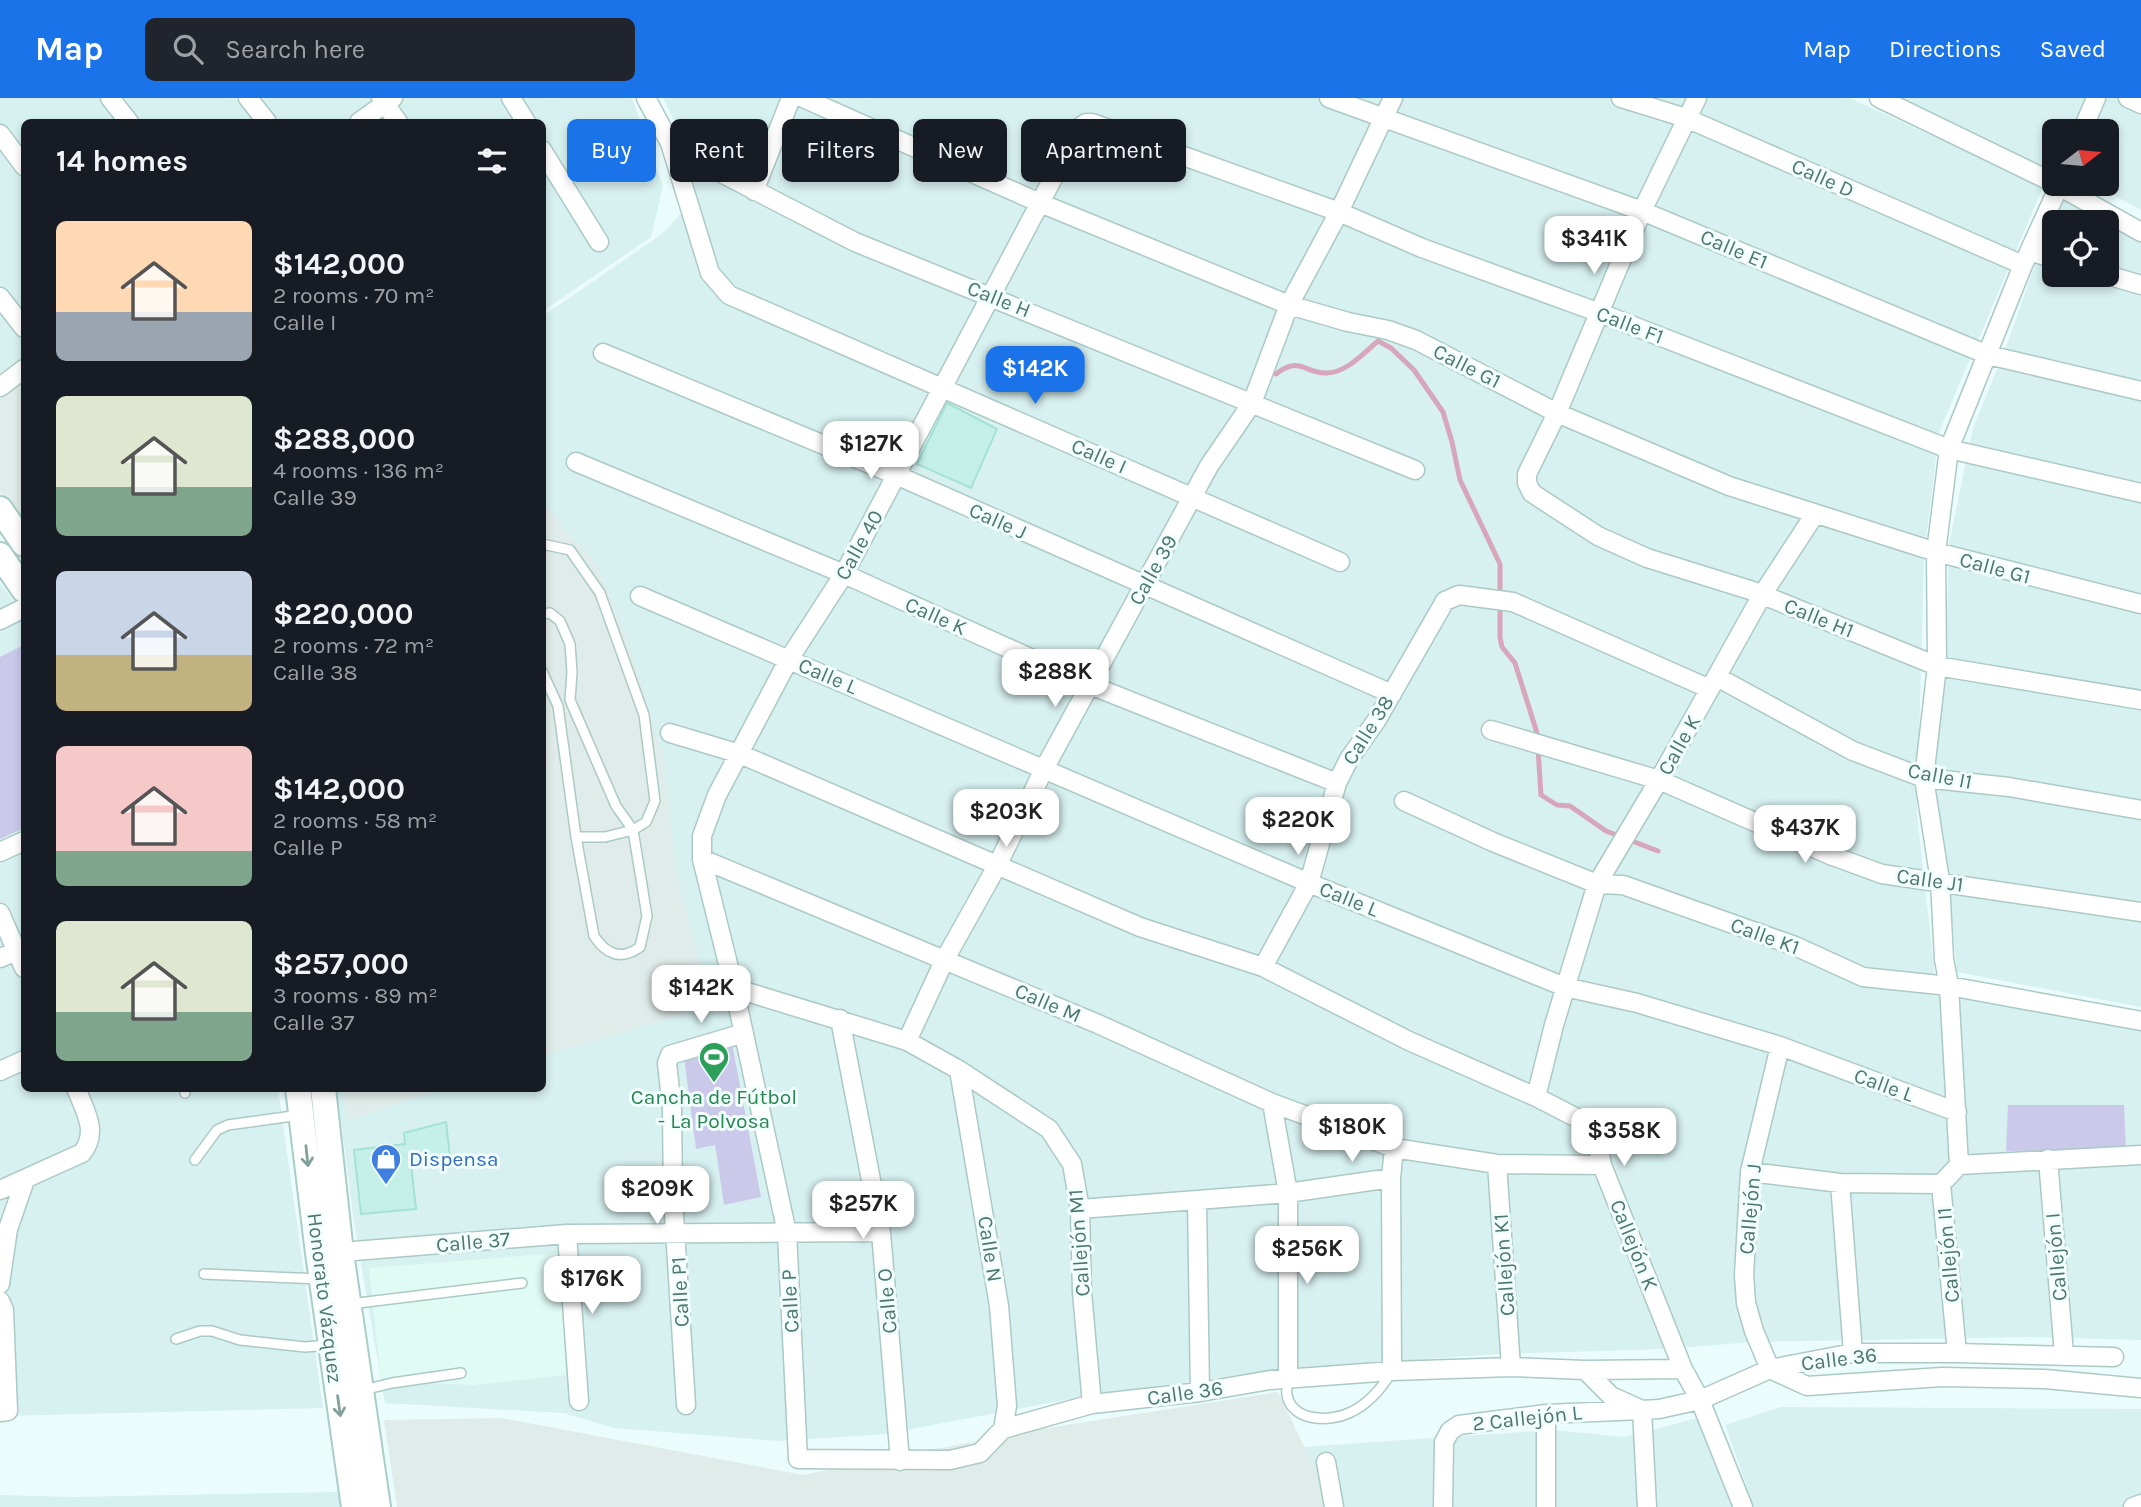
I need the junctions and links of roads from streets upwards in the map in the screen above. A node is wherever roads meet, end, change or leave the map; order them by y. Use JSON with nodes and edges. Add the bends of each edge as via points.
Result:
{"nodes":[{"id":1,"x":110,"y":98,"type":"edge"},
{"id":2,"x":248,"y":98,"type":"edge"},
{"id":3,"x":511,"y":98,"type":"edge"},
{"id":4,"x":646,"y":98,"type":"edge"},
{"id":5,"x":791,"y":98,"type":"edge"},
{"id":6,"x":803,"y":98,"type":"edge"},
{"id":7,"x":1329,"y":98,"type":"edge"},
{"id":8,"x":1393,"y":98,"type":"edge"},
{"id":9,"x":1621,"y":98,"type":"edge"},
{"id":10,"x":1697,"y":98,"type":"edge"},
{"id":11,"x":1879,"y":98,"type":"edge"},
{"id":12,"x":2096,"y":98,"type":"edge"},
{"id":13,"x":2128,"y":98,"type":"edge"},
{"id":14,"x":386,"y":100,"type":"edge"},
{"id":15,"x":2141,"y":104,"type":"edge"},
{"id":16,"x":1384,"y":118,"type":"junction"},
{"id":17,"x":1686,"y":118,"type":"junction"},
{"id":18,"x":127,"y":119,"type":"edge"},
{"id":19,"x":265,"y":119,"type":"edge"},
{"id":20,"x":363,"y":119,"type":"edge"},
{"id":21,"x":396,"y":119,"type":"edge"},
{"id":22,"x":524,"y":119,"type":"edge"},
{"id":23,"x":2087,"y":119,"type":"edge"},
{"id":24,"x":0,"y":134,"type":"edge"},
{"id":25,"x":670,"y":143,"type":"edge"},
{"id":26,"x":546,"y":156,"type":"edge"},
{"id":27,"x":1186,"y":157,"type":"edge"},
{"id":28,"x":21,"y":162,"type":"edge"},
{"id":29,"x":2042,"y":177,"type":"edge"},
{"id":30,"x":682,"y":182,"type":"edge"},
{"id":31,"x":737,"y":182,"type":"edge"},
{"id":32,"x":1051,"y":182,"type":"edge"},
{"id":33,"x":754,"y":191,"type":"junction"},
{"id":34,"x":2052,"y":196,"type":"edge"},
{"id":35,"x":2078,"y":196,"type":"edge"},
{"id":36,"x":1040,"y":203,"type":"junction"},
{"id":37,"x":1642,"y":211,"type":"junction"},
{"id":38,"x":1339,"y":212,"type":"junction"},
{"id":39,"x":2141,"y":232,"type":"edge"},
{"id":40,"x":599,"y":242,"type":"dead end"},
{"id":41,"x":2027,"y":258,"type":"junction"},
{"id":42,"x":2042,"y":259,"type":"edge"},
{"id":43,"x":2119,"y":279,"type":"edge"},
{"id":44,"x":2141,"y":285,"type":"edge"},
{"id":45,"x":991,"y":296,"type":"junction"},
{"id":46,"x":0,"y":297,"type":"edge"},
{"id":47,"x":1289,"y":305,"type":"junction"},
{"id":48,"x":1600,"y":313,"type":"junction"},
{"id":49,"x":21,"y":324,"type":"edge"},
{"id":50,"x":603,"y":353,"type":"dead end"},
{"id":51,"x":1988,"y":355,"type":"junction"},
{"id":52,"x":21,"y":371,"type":"edge"},
{"id":53,"x":0,"y":387,"type":"edge"},
{"id":54,"x":943,"y":387,"type":"junction"},
{"id":55,"x":2141,"y":391,"type":"edge"},
{"id":56,"x":1252,"y":403,"type":"junction"},
{"id":57,"x":1557,"y":413,"type":"junction"},
{"id":58,"x":1949,"y":449,"type":"junction"},
{"id":59,"x":576,"y":462,"type":"dead end"},
{"id":60,"x":1415,"y":470,"type":"dead end"},
{"id":61,"x":896,"y":475,"type":"junction"},
{"id":62,"x":2141,"y":494,"type":"edge"},
{"id":63,"x":1193,"y":497,"type":"junction"},
{"id":64,"x":0,"y":509,"type":"edge"},
{"id":65,"x":1815,"y":514,"type":"junction"},
{"id":66,"x":21,"y":540,"type":"edge"},
{"id":67,"x":1936,"y":552,"type":"junction"},
{"id":68,"x":0,"y":555,"type":"edge"},
{"id":69,"x":1340,"y":562,"type":"dead end"},
{"id":70,"x":844,"y":574,"type":"junction"},
{"id":71,"x":21,"y":586,"type":"edge"},
{"id":72,"x":1144,"y":586,"type":"junction"},
{"id":73,"x":1762,"y":595,"type":"junction"},
{"id":74,"x":640,"y":596,"type":"dead end"},
{"id":75,"x":1513,"y":602,"type":"joint"},
{"id":76,"x":2141,"y":604,"type":"edge"},
{"id":77,"x":21,"y":610,"type":"edge"},
{"id":78,"x":0,"y":621,"type":"edge"},
{"id":79,"x":789,"y":659,"type":"junction"},
{"id":80,"x":1937,"y":666,"type":"junction"},
{"id":81,"x":1714,"y":683,"type":"junction"},
{"id":82,"x":1090,"y":685,"type":"junction"},
{"id":83,"x":1392,"y":694,"type":"junction"},
{"id":84,"x":2141,"y":700,"type":"edge"},
{"id":85,"x":1491,"y":730,"type":"dead end"},
{"id":86,"x":670,"y":733,"type":"dead end"},
{"id":87,"x":740,"y":754,"type":"junction"},
{"id":88,"x":1044,"y":769,"type":"junction"},
{"id":89,"x":1924,"y":778,"type":"junction"},
{"id":90,"x":1659,"y":780,"type":"junction"},
{"id":91,"x":1337,"y":783,"type":"junction"},
{"id":92,"x":1404,"y":801,"type":"dead end"},
{"id":93,"x":2141,"y":810,"type":"edge"},
{"id":94,"x":21,"y":842,"type":"edge"},
{"id":95,"x":0,"y":852,"type":"edge"},
{"id":96,"x":702,"y":859,"type":"junction"},
{"id":97,"x":997,"y":866,"type":"junction"},
{"id":98,"x":1940,"y":881,"type":"junction"},
{"id":99,"x":1309,"y":883,"type":"junction"},
{"id":100,"x":1597,"y":884,"type":"junction"},
{"id":101,"x":2141,"y":912,"type":"edge"},
{"id":102,"x":0,"y":913,"type":"edge"},
{"id":103,"x":8,"y":954,"type":"edge"},
{"id":104,"x":945,"y":959,"type":"junction"},
{"id":105,"x":1263,"y":967,"type":"junction"},
{"id":106,"x":1949,"y":986,"type":"junction"},
{"id":107,"x":1565,"y":987,"type":"junction"},
{"id":108,"x":734,"y":988,"type":"junction"},
{"id":109,"x":840,"y":1019,"type":"junction"},
{"id":110,"x":2141,"y":1021,"type":"edge"},
{"id":111,"x":744,"y":1032,"type":"junction"},
{"id":112,"x":907,"y":1041,"type":"junction"},
{"id":113,"x":1780,"y":1046,"type":"junction"},
{"id":114,"x":21,"y":1061,"type":"edge"},
{"id":115,"x":959,"y":1070,"type":"junction"},
{"id":116,"x":0,"y":1071,"type":"edge"},
{"id":117,"x":78,"y":1092,"type":"edge"},
{"id":118,"x":299,"y":1092,"type":"edge"},
{"id":119,"x":323,"y":1092,"type":"edge"},
{"id":120,"x":1536,"y":1097,"type":"junction"},
{"id":121,"x":1272,"y":1103,"type":"junction"},
{"id":122,"x":1957,"y":1112,"type":"junction"},
{"id":123,"x":1394,"y":1148,"type":"junction"},
{"id":124,"x":2141,"y":1155,"type":"edge"},
{"id":125,"x":2048,"y":1158,"type":"junction"},
{"id":126,"x":1497,"y":1164,"type":"junction"},
{"id":127,"x":1602,"y":1165,"type":"junction"},
{"id":128,"x":1959,"y":1165,"type":"junction"},
{"id":129,"x":1751,"y":1172,"type":"junction"},
{"id":130,"x":1391,"y":1178,"type":"junction"},
{"id":131,"x":25,"y":1180,"type":"junction"},
{"id":132,"x":1840,"y":1183,"type":"junction"},
{"id":133,"x":1941,"y":1184,"type":"junction"},
{"id":134,"x":0,"y":1190,"type":"edge"},
{"id":135,"x":1288,"y":1193,"type":"junction"},
{"id":136,"x":1197,"y":1201,"type":"junction"},
{"id":137,"x":1080,"y":1209,"type":"junction"},
{"id":138,"x":881,"y":1232,"type":"junction"},
{"id":139,"x":677,"y":1233,"type":"junction"},
{"id":140,"x":787,"y":1233,"type":"junction"},
{"id":141,"x":567,"y":1234,"type":"junction"},
{"id":142,"x":330,"y":1253,"type":"junction"},
{"id":143,"x":0,"y":1284,"type":"edge"},
{"id":144,"x":1,"y":1302,"type":"edge"},
{"id":145,"x":1853,"y":1353,"type":"junction"},
{"id":146,"x":1957,"y":1353,"type":"junction"},
{"id":147,"x":2064,"y":1354,"type":"junction"},
{"id":148,"x":2114,"y":1357,"type":"dead end"},
{"id":149,"x":1511,"y":1367,"type":"junction"},
{"id":150,"x":1683,"y":1369,"type":"junction"},
{"id":151,"x":1770,"y":1369,"type":"junction"},
{"id":152,"x":1585,"y":1370,"type":"junction"},
{"id":153,"x":1392,"y":1371,"type":"junction"},
{"id":154,"x":1288,"y":1378,"type":"junction"},
{"id":155,"x":2141,"y":1388,"type":"edge"},
{"id":156,"x":1200,"y":1392,"type":"junction"},
{"id":157,"x":1700,"y":1400,"type":"junction"},
{"id":158,"x":579,"y":1401,"type":"dead end"},
{"id":159,"x":1092,"y":1404,"type":"junction"},
{"id":160,"x":686,"y":1405,"type":"dead end"},
{"id":161,"x":1642,"y":1410,"type":"junction"},
{"id":162,"x":4,"y":1411,"type":"edge"},
{"id":163,"x":1546,"y":1414,"type":"junction"},
{"id":164,"x":1003,"y":1429,"type":"junction"},
{"id":165,"x":798,"y":1459,"type":"joint"},
{"id":166,"x":900,"y":1461,"type":"junction"},
{"id":167,"x":1326,"y":1462,"type":"dead end"},
{"id":168,"x":2141,"y":1504,"type":"edge"},
{"id":169,"x":354,"y":1507,"type":"edge"},
{"id":170,"x":368,"y":1507,"type":"edge"},
{"id":171,"x":378,"y":1507,"type":"edge"},
{"id":172,"x":1334,"y":1507,"type":"edge"},
{"id":173,"x":1443,"y":1507,"type":"edge"},
{"id":174,"x":1546,"y":1507,"type":"edge"},
{"id":175,"x":1647,"y":1507,"type":"edge"},
{"id":176,"x":1744,"y":1507,"type":"edge"},
{"id":177,"x":2133,"y":1507,"type":"edge"}],
"edges":[{"from":1,"to":18,"type":"street"},
{"from":2,"to":19,"type":"street"},
{"from":3,"to":22,"type":"street"},
{"from":4,"to":25,"type":"street"},
{"from":5,"to":33,"type":"street"},
{"from":6,"to":36,"type":"street","name":"Calle G1"},
{"from":7,"to":16,"type":"street","name":"Calle E1"},
{"from":8,"to":16,"type":"street","name":"Calle 39"},
{"from":9,"to":17,"type":"street","name":"Calle D"},
{"from":10,"to":17,"type":"street"},
{"from":11,"to":29,"type":"street"},
{"from":12,"to":23,"type":"street"},
{"from":13,"to":15,"type":"street"},
{"from":14,"to":20,"type":"street"},
{"from":14,"to":21,"type":"street"},
{"from":16,"to":37,"type":"street","name":"Calle E1"},
{"from":16,"to":38,"type":"street","name":"Calle 39"},
{"from":17,"to":37,"type":"street"},
{"from":17,"to":41,"type":"street","name":"Calle D"},
{"from":24,"to":28,"type":"street"},
{"from":26,"to":40,"type":"street"},
{"from":27,"to":38,"type":"street","name":"Calle F1"},
{"from":30,"to":54,"type":"street","name":"Calle I","via":[[710,273],[729,295]]},
{"from":31,"to":33,"type":"street","name":"Calle H"},
{"from":32,"to":36,"type":"street","name":"Calle 40"},
{"from":33,"to":45,"type":"street","name":"Calle H","via":[[855,242]]},
{"from":34,"to":41,"type":"street"},
{"from":35,"to":39,"type":"street"},
{"from":36,"to":45,"type":"street","name":"Calle 40"},
{"from":36,"to":47,"type":"street","name":"Calle G1"},
{"from":37,"to":48,"type":"street"},
{"from":37,"to":51,"type":"street","name":"Calle E1"},
{"from":38,"to":47,"type":"street","name":"Calle 39"},
{"from":38,"to":48,"type":"street","name":"Calle F1","via":[[1422,248]]},
{"from":41,"to":42,"type":"street","name":"Calle D"},
{"from":41,"to":51,"type":"street"},
{"from":43,"to":44,"type":"street"},
{"from":45,"to":54,"type":"street","name":"Calle 40"},
{"from":45,"to":56,"type":"street","name":"Calle H"},
{"from":46,"to":49,"type":"street"},
{"from":47,"to":56,"type":"street","name":"Calle 39"},
{"from":47,"to":57,"type":"street","name":"Calle G1","via":[[1416,340]]},
{"from":48,"to":57,"type":"street"},
{"from":48,"to":58,"type":"street","name":"Calle F1"},
{"from":50,"to":61,"type":"street","name":"Calle J"},
{"from":51,"to":55,"type":"street","name":"Calle E1"},
{"from":51,"to":58,"type":"street"},
{"from":52,"to":53,"type":"street"},
{"from":54,"to":61,"type":"street","name":"Calle 40"},
{"from":54,"to":63,"type":"street","name":"Calle I"},
{"from":56,"to":60,"type":"street","name":"Calle H"},
{"from":56,"to":63,"type":"street","name":"Calle 39"},
{"from":57,"to":65,"type":"street","name":"Calle G1","via":[[1729,486]]},
{"from":57,"to":73,"type":"street","name":"Calle H1","via":[[1527,474],[1532,493],[1598,536],[1647,558]]},
{"from":58,"to":62,"type":"street","name":"Calle F1"},
{"from":58,"to":67,"type":"street"},
{"from":59,"to":70,"type":"street","name":"Calle K"},
{"from":61,"to":70,"type":"street","name":"Calle 40"},
{"from":61,"to":72,"type":"street","name":"Calle J"},
{"from":63,"to":69,"type":"street","name":"Calle I"},
{"from":63,"to":72,"type":"street","name":"Calle 39"},
{"from":64,"to":66,"type":"street"},
{"from":65,"to":67,"type":"street","name":"Calle G1"},
{"from":65,"to":73,"type":"street","name":"Calle K"},
{"from":67,"to":76,"type":"street","name":"Calle G1"},
{"from":67,"to":80,"type":"street"},
{"from":68,"to":71,"type":"street"},
{"from":70,"to":79,"type":"street","name":"Calle 40"},
{"from":70,"to":82,"type":"street","name":"Calle K"},
{"from":72,"to":82,"type":"street","name":"Calle 39"},
{"from":72,"to":83,"type":"street","name":"Calle J"},
{"from":73,"to":80,"type":"street","name":"Calle H1"},
{"from":73,"to":81,"type":"street","name":"Calle K"},
{"from":74,"to":79,"type":"street","name":"Calle L"},
{"from":75,"to":81,"type":"street","name":"Calle I1"},
{"from":75,"to":83,"type":"street","name":"Calle 38","via":[[1459,595],[1445,601]]},
{"from":77,"to":78,"type":"street"},
{"from":79,"to":87,"type":"street","name":"Calle 40"},
{"from":79,"to":88,"type":"street","name":"Calle L"},
{"from":80,"to":84,"type":"street","name":"Calle H1"},
{"from":80,"to":89,"type":"street"},
{"from":81,"to":89,"type":"street","name":"Calle I1","via":[[1853,751]]},
{"from":81,"to":90,"type":"street","name":"Calle K"},
{"from":82,"to":88,"type":"street","name":"Calle 39"},
{"from":82,"to":91,"type":"street","name":"Calle K"},
{"from":83,"to":91,"type":"street","name":"Calle 38"},
{"from":85,"to":90,"type":"street","name":"Calle J1"},
{"from":86,"to":87,"type":"street","name":"Callejón K"},
{"from":87,"to":96,"type":"street","name":"Calle 40","via":[[717,795],[702,836]]},
{"from":87,"to":97,"type":"street","name":"Callejón K"},
{"from":88,"to":97,"type":"street","name":"Calle 39"},
{"from":88,"to":99,"type":"street","name":"Calle L"},
{"from":89,"to":93,"type":"street","name":"Calle I1"},
{"from":89,"to":98,"type":"street"},
{"from":90,"to":98,"type":"street","name":"Calle J1","via":[[1882,874]]},
{"from":90,"to":100,"type":"street","name":"Calle K"},
{"from":91,"to":99,"type":"street","name":"Calle 38"},
{"from":92,"to":100,"type":"street","name":"Calle K1"},
{"from":94,"to":95,"type":"street"},
{"from":96,"to":104,"type":"street","name":"Calle M"},
{"from":96,"to":108,"type":"street","name":"Calle P"},
{"from":97,"to":104,"type":"street","name":"Calle 39"},
{"from":97,"to":105,"type":"street","name":"Callejón K","via":[[1140,927]]},
{"from":98,"to":101,"type":"street","name":"Calle J1"},
{"from":98,"to":106,"type":"street"},
{"from":99,"to":105,"type":"street","name":"Calle 38"},
{"from":99,"to":107,"type":"street","name":"Calle L"},
{"from":100,"to":106,"type":"street","name":"Calle K1","via":[[1623,885],[1795,946],[1863,977]]},
{"from":100,"to":107,"type":"street","name":"Calle K"},
{"from":102,"to":103,"type":"street"},
{"from":104,"to":112,"type":"street","name":"Calle 39"},
{"from":104,"to":121,"type":"street","name":"Calle M"},
{"from":105,"to":120,"type":"street","name":"Callejón K","via":[[1409,1041]]},
{"from":106,"to":110,"type":"street","name":"Calle K1"},
{"from":106,"to":122,"type":"street"},
{"from":107,"to":113,"type":"street","name":"Calle L","via":[[1637,1003]]},
{"from":107,"to":120,"type":"street"},
{"from":108,"to":109,"type":"street","name":"Callejón M1"},
{"from":108,"to":111,"type":"street","name":"Calle P"},
{"from":109,"to":112,"type":"street","name":"Callejón M1"},
{"from":109,"to":138,"type":"street","name":"Calle O"},
{"from":111,"to":139,"type":"street","name":"Calle P1","via":[[670,1055],[667,1063]]},
{"from":111,"to":140,"type":"street","name":"Calle P"},
{"from":112,"to":115,"type":"street","name":"Callejón M1"},
{"from":113,"to":122,"type":"street","name":"Calle L"},
{"from":113,"to":129,"type":"street","name":"Callejón J"},
{"from":114,"to":116,"type":"street"},
{"from":115,"to":137,"type":"street","name":"Callejón M1","via":[[1049,1129],[1072,1164]]},
{"from":115,"to":164,"type":"street","name":"Calle N","via":[[999,1306],[1007,1406]]},
{"from":117,"to":131,"type":"street","via":[[92,1128],[89,1144],[82,1153]]},
{"from":118,"to":142,"type":"street","name":"Honorato Vázquez","one_way":true},
{"from":119,"to":142,"type":"street","name":"Honorato Vázquez"},
{"from":120,"to":127,"type":"street","name":"Callejón K","via":[[1577,1118],[1596,1136]]},
{"from":121,"to":123,"type":"street","name":"Calle M"},
{"from":121,"to":135,"type":"street"},
{"from":122,"to":128,"type":"street"},
{"from":123,"to":126,"type":"street","name":"Calle M"},
{"from":123,"to":130,"type":"street"},
{"from":124,"to":125,"type":"street"},
{"from":125,"to":128,"type":"street"},
{"from":125,"to":147,"type":"street","name":"Callejón I"},
{"from":126,"to":127,"type":"street","name":"Calle M"},
{"from":126,"to":149,"type":"street","name":"Callejón K1"},
{"from":127,"to":150,"type":"street","name":"Callejón K"},
{"from":128,"to":133,"type":"street","name":"Callejón I1"},
{"from":129,"to":132,"type":"street"},
{"from":129,"to":151,"type":"street","name":"Callejón J","via":[[1745,1294]]},
{"from":130,"to":135,"type":"street"},
{"from":130,"to":153,"type":"street"},
{"from":131,"to":134,"type":"street"},
{"from":131,"to":143,"type":"street","via":[[8,1229]]},
{"from":132,"to":133,"type":"street"},
{"from":132,"to":145,"type":"street"},
{"from":133,"to":146,"type":"street","name":"Callejón I1"},
{"from":135,"to":136,"type":"street"},
{"from":135,"to":154,"type":"street"},
{"from":136,"to":137,"type":"street"},
{"from":136,"to":156,"type":"street"},
{"from":137,"to":159,"type":"street","name":"Callejón M1"},
{"from":138,"to":140,"type":"street","name":"Calle 37"},
{"from":138,"to":166,"type":"street","name":"Calle O"},
{"from":139,"to":140,"type":"street","name":"Calle 37"},
{"from":139,"to":141,"type":"street","name":"Calle 37"},
{"from":139,"to":160,"type":"street","name":"Calle P1"},
{"from":140,"to":165,"type":"street","name":"Calle P"},
{"from":141,"to":142,"type":"street","name":"Calle 37"},
{"from":141,"to":158,"type":"street"},
{"from":142,"to":169,"type":"street","name":"Honorato Vázquez","one_way":true,"via":[[321,1280]]},
{"from":142,"to":171,"type":"street","name":"Honorato Vázquez","via":[[349,1304]]},
{"from":144,"to":162,"type":"street"},
{"from":145,"to":146,"type":"street","name":"Calle 36"},
{"from":145,"to":151,"type":"street","name":"Calle 36"},
{"from":146,"to":147,"type":"street","name":"Calle 36"},
{"from":147,"to":148,"type":"street","name":"Calle 36"},
{"from":149,"to":152,"type":"street","name":"Calle 36"},
{"from":149,"to":153,"type":"street","name":"Calle 36"},
{"from":150,"to":152,"type":"street","name":"Calle 36"},
{"from":150,"to":157,"type":"street"},
{"from":151,"to":155,"type":"street","via":[[1807,1386],[1942,1377],[2045,1379]]},
{"from":151,"to":157,"type":"street","name":"Calle 36"},
{"from":152,"to":161,"type":"street","via":[[1611,1396]]},
{"from":153,"to":154,"type":"street","name":"Calle 36"},
{"from":154,"to":156,"type":"street","name":"Calle 36"},
{"from":156,"to":159,"type":"street","name":"Calle 36"},
{"from":157,"to":161,"type":"street","name":"Calle 36"},
{"from":157,"to":176,"type":"street"},
{"from":159,"to":164,"type":"street","name":"Calle 36"},
{"from":161,"to":163,"type":"street","name":"2 Callejón L"},
{"from":161,"to":175,"type":"street"},
{"from":163,"to":173,"type":"street","name":"2 Callejón L","via":[[1459,1425],[1450,1431],[1444,1442]]},
{"from":163,"to":174,"type":"street"},
{"from":164,"to":166,"type":"street","name":"Calle 36","via":[[979,1453],[950,1460]]},
{"from":165,"to":166,"type":"street","name":"Calle 36"},
{"from":167,"to":172,"type":"street"},
{"from":168,"to":177,"type":"street"},
{"from":170,"to":171,"type":"street"}]}
